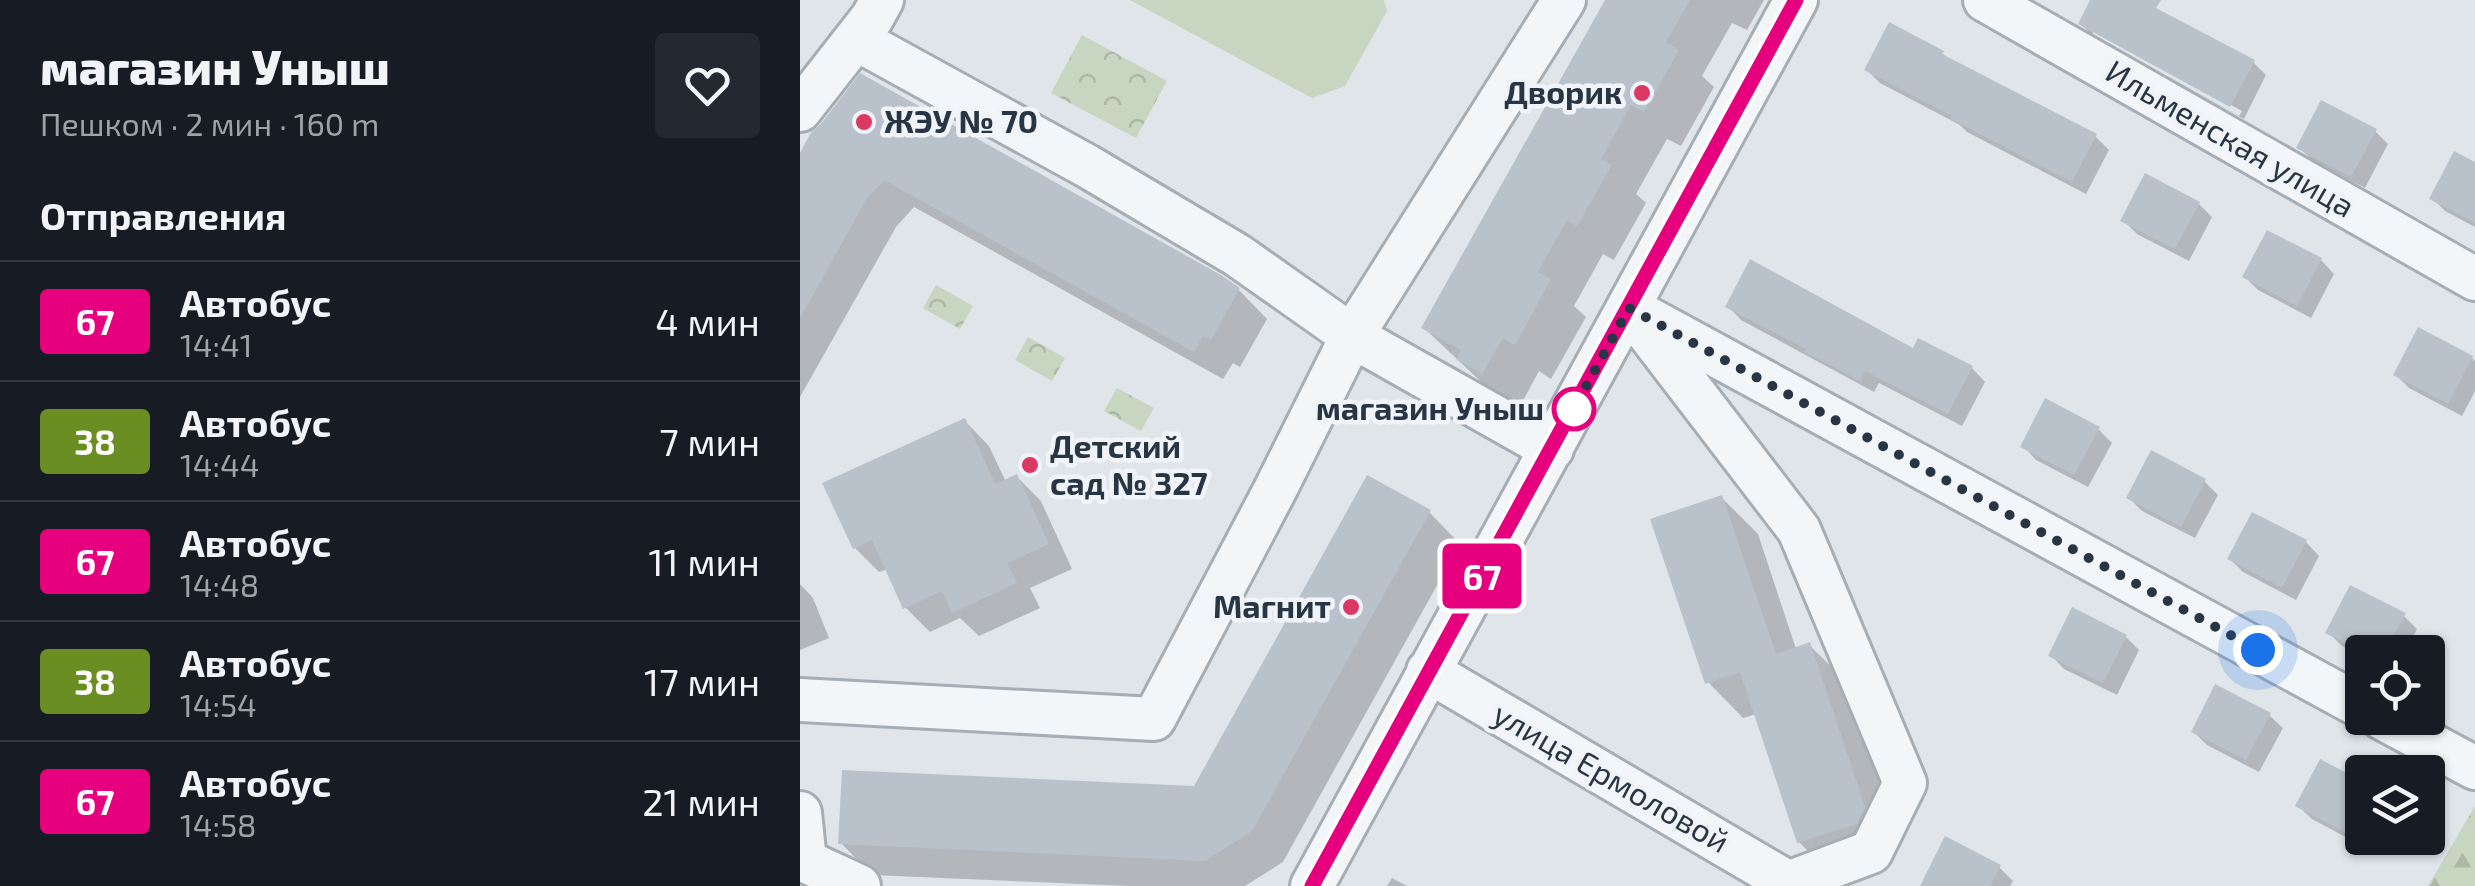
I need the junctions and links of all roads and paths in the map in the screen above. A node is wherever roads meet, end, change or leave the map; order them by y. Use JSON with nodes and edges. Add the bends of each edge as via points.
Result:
{"nodes":[{"id":1,"x":1564,"y":0,"type":"edge"},
{"id":2,"x":1796,"y":0,"type":"edge"},
{"id":3,"x":1985,"y":0,"type":"edge"},
{"id":4,"x":864,"y":14,"type":"edge"},
{"id":5,"x":800,"y":110,"type":"edge"},
{"id":6,"x":2475,"y":279,"type":"edge"},
{"id":7,"x":1629,"y":308,"type":"junction"},
{"id":8,"x":1352,"y":336,"type":"junction"},
{"id":9,"x":1552,"y":449,"type":"junction"},
{"id":10,"x":1428,"y":671,"type":"junction"},
{"id":11,"x":2345,"y":698,"type":"edge"},
{"id":12,"x":800,"y":700,"type":"edge"},
{"id":13,"x":2414,"y":735,"type":"edge"},
{"id":14,"x":2475,"y":768,"type":"edge"},
{"id":15,"x":800,"y":813,"type":"edge"},
{"id":16,"x":803,"y":861,"type":"edge"},
{"id":17,"x":1791,"y":884,"type":"edge"},
{"id":18,"x":859,"y":886,"type":"edge"},
{"id":19,"x":1312,"y":886,"type":"edge"}],
"edges":[{"from":1,"to":8,"type":"street"},
{"from":2,"to":7,"type":"street"},
{"from":3,"to":6,"type":"street","name":"Ильменская улица"},
{"from":4,"to":5,"type":"street"},
{"from":4,"to":8,"type":"street"},
{"from":7,"to":9,"type":"street"},
{"from":7,"to":11,"type":"street"},
{"from":7,"to":17,"type":"street","via":[[1798,530],[1905,782],[1871,852]]},
{"from":8,"to":9,"type":"street"},
{"from":8,"to":12,"type":"street","via":[[1154,719]]},
{"from":9,"to":10,"type":"street"},
{"from":10,"to":17,"type":"street","name":"улица Ермоловой"},
{"from":10,"to":19,"type":"street"},
{"from":13,"to":14,"type":"street"},
{"from":15,"to":16,"type":"street"},
{"from":16,"to":18,"type":"street"}]}
